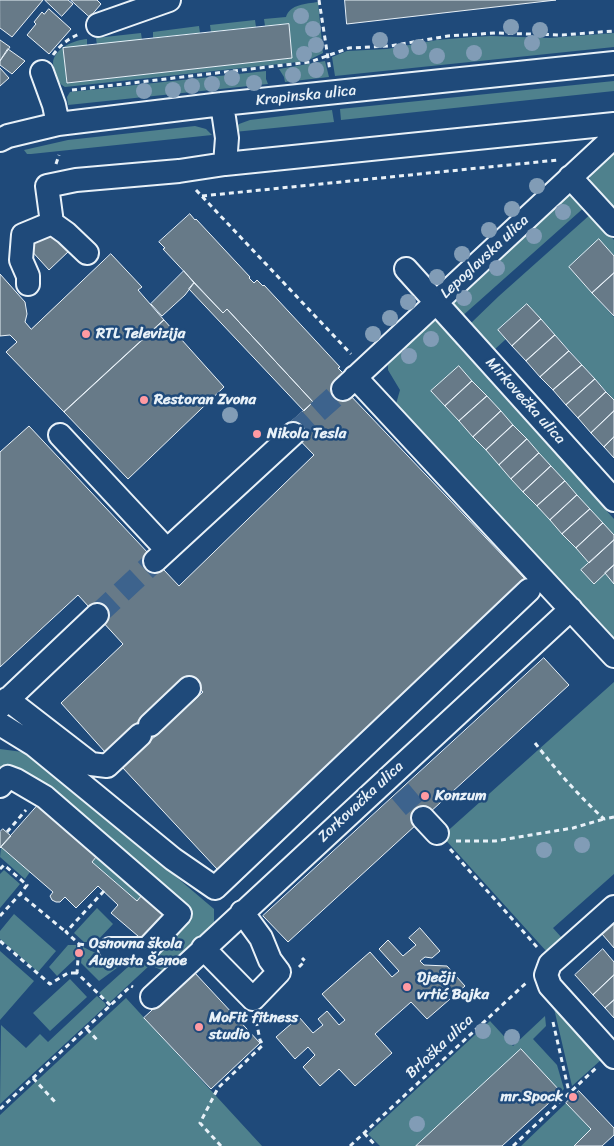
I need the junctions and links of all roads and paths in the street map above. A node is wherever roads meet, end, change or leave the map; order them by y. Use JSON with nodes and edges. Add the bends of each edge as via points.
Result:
{"nodes":[{"id":1,"x":169,"y":0,"type":"edge"},
{"id":2,"x":319,"y":0,"type":"edge"},
{"id":3,"x":98,"y":25,"type":"joint"},
{"id":4,"x":614,"y":31,"type":"edge"},
{"id":5,"x":327,"y":57,"type":"junction"},
{"id":6,"x":614,"y":63,"type":"edge"},
{"id":7,"x":42,"y":72,"type":"joint"},
{"id":8,"x":332,"y":79,"type":"dead end"},
{"id":9,"x":222,"y":104,"type":"junction"},
{"id":10,"x":56,"y":114,"type":"junction"},
{"id":11,"x":614,"y":124,"type":"edge"},
{"id":12,"x":614,"y":136,"type":"edge"},
{"id":13,"x":0,"y":140,"type":"edge"},
{"id":14,"x":225,"y":164,"type":"junction"},
{"id":15,"x":566,"y":168,"type":"junction"},
{"id":16,"x":179,"y":171,"type":"junction"},
{"id":17,"x":202,"y":196,"type":"junction"},
{"id":18,"x":52,"y":223,"type":"junction"},
{"id":19,"x":614,"y":225,"type":"edge"},
{"id":20,"x":87,"y":253,"type":"dead end"},
{"id":21,"x":406,"y":269,"type":"dead end"},
{"id":22,"x":28,"y":284,"type":"dead end"},
{"id":23,"x":436,"y":302,"type":"junction"},
{"id":24,"x":349,"y":352,"type":"dead end"},
{"id":25,"x":293,"y":434,"type":"tunnel mouth"},
{"id":26,"x":60,"y":435,"type":"dead end"},
{"id":27,"x":614,"y":500,"type":"edge"},
{"id":28,"x":528,"y":590,"type":"dead end"},
{"id":29,"x":570,"y":609,"type":"junction"},
{"id":30,"x":97,"y":616,"type":"tunnel mouth"},
{"id":31,"x":614,"y":656,"type":"edge"},
{"id":32,"x":189,"y":688,"type":"dead end"},
{"id":33,"x":3,"y":703,"type":"edge"},
{"id":34,"x":0,"y":724,"type":"edge"},
{"id":35,"x":535,"y":742,"type":"dead end"},
{"id":36,"x":0,"y":786,"type":"edge"},
{"id":37,"x":40,"y":794,"type":"junction"},
{"id":38,"x":613,"y":818,"type":"edge"},
{"id":39,"x":604,"y":819,"type":"junction"},
{"id":40,"x":7,"y":832,"type":"dead end"},
{"id":41,"x":0,"y":869,"type":"edge"},
{"id":42,"x":104,"y":891,"type":"dead end"},
{"id":43,"x":20,"y":894,"type":"junction"},
{"id":44,"x":614,"y":907,"type":"edge"},
{"id":45,"x":242,"y":912,"type":"junction"},
{"id":46,"x":0,"y":916,"type":"edge"},
{"id":47,"x":66,"y":932,"type":"junction"},
{"id":48,"x":0,"y":942,"type":"edge"},
{"id":49,"x":203,"y":948,"type":"junction"},
{"id":50,"x":110,"y":949,"type":"dead end"},
{"id":51,"x":550,"y":964,"type":"junction"},
{"id":52,"x":77,"y":973,"type":"junction"},
{"id":53,"x":526,"y":982,"type":"dead end"},
{"id":54,"x":152,"y":997,"type":"joint"},
{"id":55,"x":253,"y":999,"type":"junction"},
{"id":56,"x":110,"y":1006,"type":"junction"},
{"id":57,"x":552,"y":1018,"type":"dead end"},
{"id":58,"x":87,"y":1029,"type":"junction"},
{"id":59,"x":98,"y":1041,"type":"dead end"},
{"id":60,"x":613,"y":1055,"type":"edge"},
{"id":61,"x":33,"y":1078,"type":"junction"},
{"id":62,"x":569,"y":1092,"type":"junction"},
{"id":63,"x":56,"y":1104,"type":"dead end"},
{"id":64,"x":0,"y":1109,"type":"edge"},
{"id":65,"x":364,"y":1133,"type":"junction"},
{"id":66,"x":220,"y":1146,"type":"edge"},
{"id":67,"x":350,"y":1146,"type":"edge"},
{"id":68,"x":376,"y":1146,"type":"edge"},
{"id":69,"x":513,"y":1146,"type":"edge"}],
"edges":[{"from":1,"to":3,"type":"street"},
{"from":2,"to":5,"type":"path"},
{"from":3,"to":7,"type":"path","via":[[58,47]]},
{"from":4,"to":5,"type":"path","via":[[562,36],[494,33],[448,36],[390,46],[350,48]]},
{"from":5,"to":8,"type":"path"},
{"from":5,"to":10,"type":"path","via":[[310,62],[68,91]]},
{"from":6,"to":9,"type":"street","name":"Krapinska ulica"},
{"from":7,"to":10,"type":"street"},
{"from":9,"to":10,"type":"street","name":"Krapinska ulica"},
{"from":9,"to":14,"type":"street"},
{"from":10,"to":13,"type":"street","name":"Krapinska ulica"},
{"from":11,"to":14,"type":"street"},
{"from":12,"to":15,"type":"street","name":"Lepoglavska ulica"},
{"from":14,"to":16,"type":"street"},
{"from":15,"to":17,"type":"path"},
{"from":15,"to":19,"type":"street"},
{"from":15,"to":23,"type":"street","name":"Lepoglavska ulica"},
{"from":16,"to":17,"type":"path"},
{"from":16,"to":18,"type":"street","via":[[76,180],[47,186]]},
{"from":17,"to":24,"type":"path"},
{"from":18,"to":20,"type":"street"},
{"from":18,"to":22,"type":"street","via":[[22,235],[21,260]]},
{"from":21,"to":23,"type":"street","name":"Mirkovečka ulica"},
{"from":23,"to":27,"type":"street","name":"Mirkovečka ulica"},
{"from":23,"to":29,"type":"street","name":"Lepoglavska ulica","via":[[349,383]]},
{"from":25,"to":26,"type":"street","via":[[161,555]]},
{"from":28,"to":34,"type":"street","via":[[215,888],[173,860],[34,745]]},
{"from":29,"to":31,"type":"street"},
{"from":29,"to":45,"type":"street","name":"Zorkovačka ulica","via":[[394,784]]},
{"from":30,"to":33,"type":"street"},
{"from":32,"to":33,"type":"street","via":[[106,766],[91,764]]},
{"from":35,"to":39,"type":"path","via":[[553,766]]},
{"from":36,"to":37,"type":"street","via":[[8,777]]},
{"from":37,"to":40,"type":"path"},
{"from":37,"to":50,"type":"street","via":[[180,914],[147,949]]},
{"from":38,"to":39,"type":"path"},
{"from":39,"to":51,"type":"path","via":[[573,828],[495,841],[435,831],[541,952],[542,962]]},
{"from":41,"to":43,"type":"path","via":[[4,865],[27,885]]},
{"from":42,"to":47,"type":"path"},
{"from":43,"to":46,"type":"path"},
{"from":43,"to":47,"type":"path"},
{"from":44,"to":51,"type":"street"},
{"from":45,"to":49,"type":"street","name":"Zorkovačka ulica"},
{"from":45,"to":55,"type":"street","via":[[261,938],[279,972]]},
{"from":47,"to":52,"type":"path","via":[[79,944]]},
{"from":48,"to":52,"type":"path","via":[[50,984],[68,973]]},
{"from":49,"to":54,"type":"street","name":"Zorkovačka ulica"},
{"from":49,"to":55,"type":"street"},
{"from":51,"to":60,"type":"street","via":[[546,975],[550,986]]},
{"from":52,"to":56,"type":"path"},
{"from":53,"to":65,"type":"path","name":"Brloška ulica"},
{"from":54,"to":56,"type":"path","via":[[131,986]]},
{"from":55,"to":66,"type":"path","via":[[260,1040],[264,1045],[218,1088],[200,1123]]},
{"from":56,"to":58,"type":"path"},
{"from":57,"to":62,"type":"path"},
{"from":58,"to":59,"type":"path"},
{"from":58,"to":61,"type":"path"},
{"from":60,"to":62,"type":"path"},
{"from":61,"to":63,"type":"path"},
{"from":61,"to":64,"type":"path"},
{"from":62,"to":69,"type":"path"},
{"from":65,"to":67,"type":"path","name":"Brloška ulica"},
{"from":65,"to":68,"type":"path"}]}
